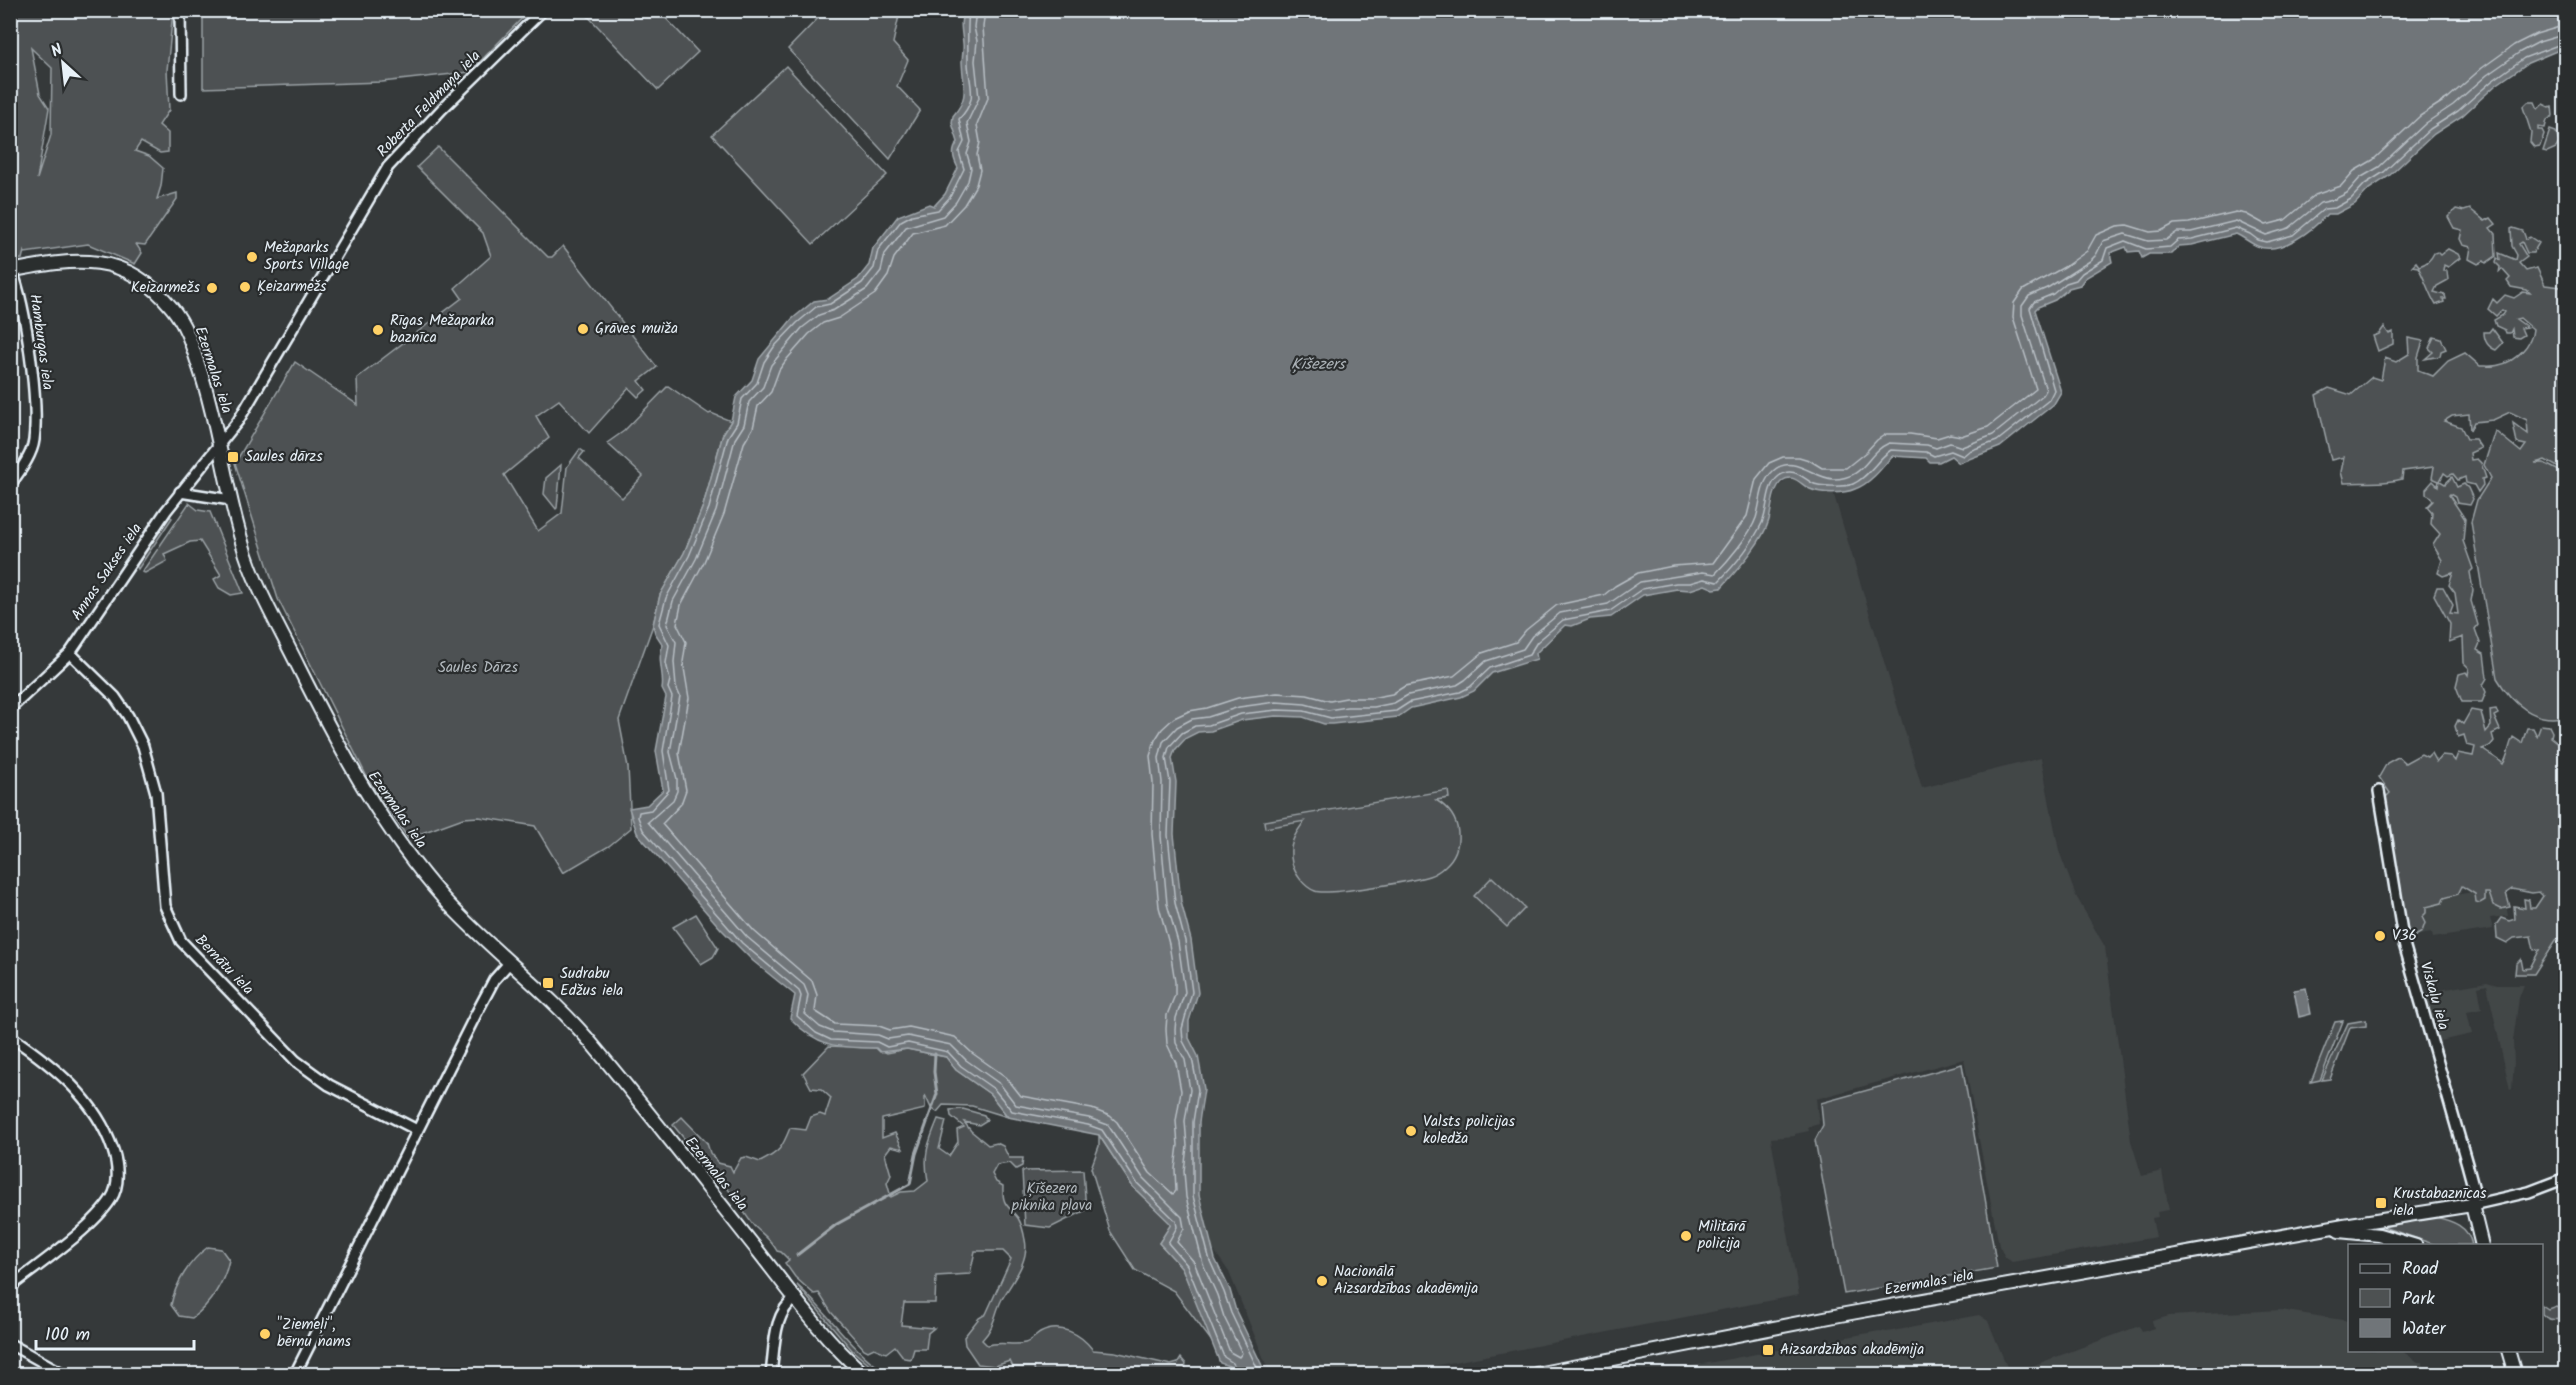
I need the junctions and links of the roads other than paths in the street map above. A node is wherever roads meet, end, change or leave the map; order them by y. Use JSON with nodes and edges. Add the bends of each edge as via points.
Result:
{"nodes":[{"id":1,"x":180,"y":10,"type":"edge"},
{"id":2,"x":543,"y":10,"type":"edge"},
{"id":3,"x":181,"y":94,"type":"dead end"},
{"id":4,"x":11,"y":271,"type":"edge"},
{"id":5,"x":219,"y":442,"type":"junction"},
{"id":6,"x":10,"y":485,"type":"edge"},
{"id":7,"x":180,"y":492,"type":"junction"},
{"id":8,"x":231,"y":500,"type":"junction"},
{"id":9,"x":70,"y":653,"type":"junction"},
{"id":10,"x":10,"y":709,"type":"edge"},
{"id":11,"x":2379,"y":791,"type":"dead end"},
{"id":12,"x":510,"y":962,"type":"junction"},
{"id":13,"x":10,"y":1036,"type":"edge"},
{"id":14,"x":417,"y":1130,"type":"junction"},
{"id":15,"x":2565,"y":1178,"type":"edge"},
{"id":16,"x":2472,"y":1205,"type":"junction"},
{"id":17,"x":2329,"y":1229,"type":"junction"},
{"id":18,"x":2412,"y":1244,"type":"edge"},
{"id":19,"x":2482,"y":1244,"type":"edge"},
{"id":20,"x":10,"y":1287,"type":"edge"},
{"id":21,"x":796,"y":1298,"type":"junction"},
{"id":22,"x":10,"y":1344,"type":"edge"},
{"id":23,"x":2509,"y":1352,"type":"edge"},
{"id":24,"x":843,"y":1354,"type":"junction"},
{"id":25,"x":64,"y":1374,"type":"edge"},
{"id":26,"x":295,"y":1374,"type":"edge"},
{"id":27,"x":771,"y":1374,"type":"edge"},
{"id":28,"x":847,"y":1374,"type":"edge"},
{"id":29,"x":864,"y":1374,"type":"edge"},
{"id":30,"x":1536,"y":1374,"type":"edge"},
{"id":31,"x":2515,"y":1374,"type":"edge"}],
"edges":[{"from":1,"to":3,"type":"street"},
{"from":2,"to":5,"type":"street","name":"Roberta Feldmaņa iela","via":[[388,167],[238,421]]},
{"from":4,"to":5,"type":"street","name":"Ezermalas iela","via":[[63,261],[87,261],[130,273],[147,285],[171,307],[187,332],[204,379]]},
{"from":4,"to":6,"type":"street","name":"Hamburgas iela","via":[[18,289],[28,349],[34,442]]},
{"from":5,"to":7,"type":"street","name":"Annas Sakses iela"},
{"from":5,"to":8,"type":"street","name":"Ezermalas iela"},
{"from":7,"to":8,"type":"street"},
{"from":7,"to":9,"type":"street","name":"Annas Sakses iela"},
{"from":8,"to":12,"type":"street","name":"Ezermalas iela","via":[[260,589],[357,779],[442,897]]},
{"from":9,"to":10,"type":"street","name":"Annas Sakses iela"},
{"from":9,"to":14,"type":"street","name":"Bernātu iela","via":[[115,698],[142,746],[156,793],[165,906],[181,941],[297,1061],[329,1085]]},
{"from":11,"to":16,"type":"street","name":"Viskaļu iela","via":[[2404,944],[2470,1173]]},
{"from":12,"to":14,"type":"street","via":[[494,980]]},
{"from":12,"to":21,"type":"street","name":"Ezermalas iela","via":[[590,1041]]},
{"from":13,"to":20,"type":"street","via":[[50,1065],[84,1098],[107,1133],[118,1169],[114,1194],[99,1214]]},
{"from":14,"to":26,"type":"street"},
{"from":15,"to":16,"type":"street","name":"Ezermalas iela","via":[[2529,1192]]},
{"from":16,"to":17,"type":"street","name":"Ezermalas iela"},
{"from":16,"to":19,"type":"street"},
{"from":17,"to":18,"type":"street","name":"Ezermalas iela"},
{"from":17,"to":30,"type":"street","name":"Ezermalas iela","via":[[1840,1315]]},
{"from":21,"to":24,"type":"street","name":"Ezermalas iela"},
{"from":21,"to":27,"type":"street","via":[[779,1317]]},
{"from":22,"to":25,"type":"street"},
{"from":23,"to":31,"type":"street"},
{"from":24,"to":28,"type":"street"},
{"from":24,"to":29,"type":"street","name":"Ezermalas iela"}]}
